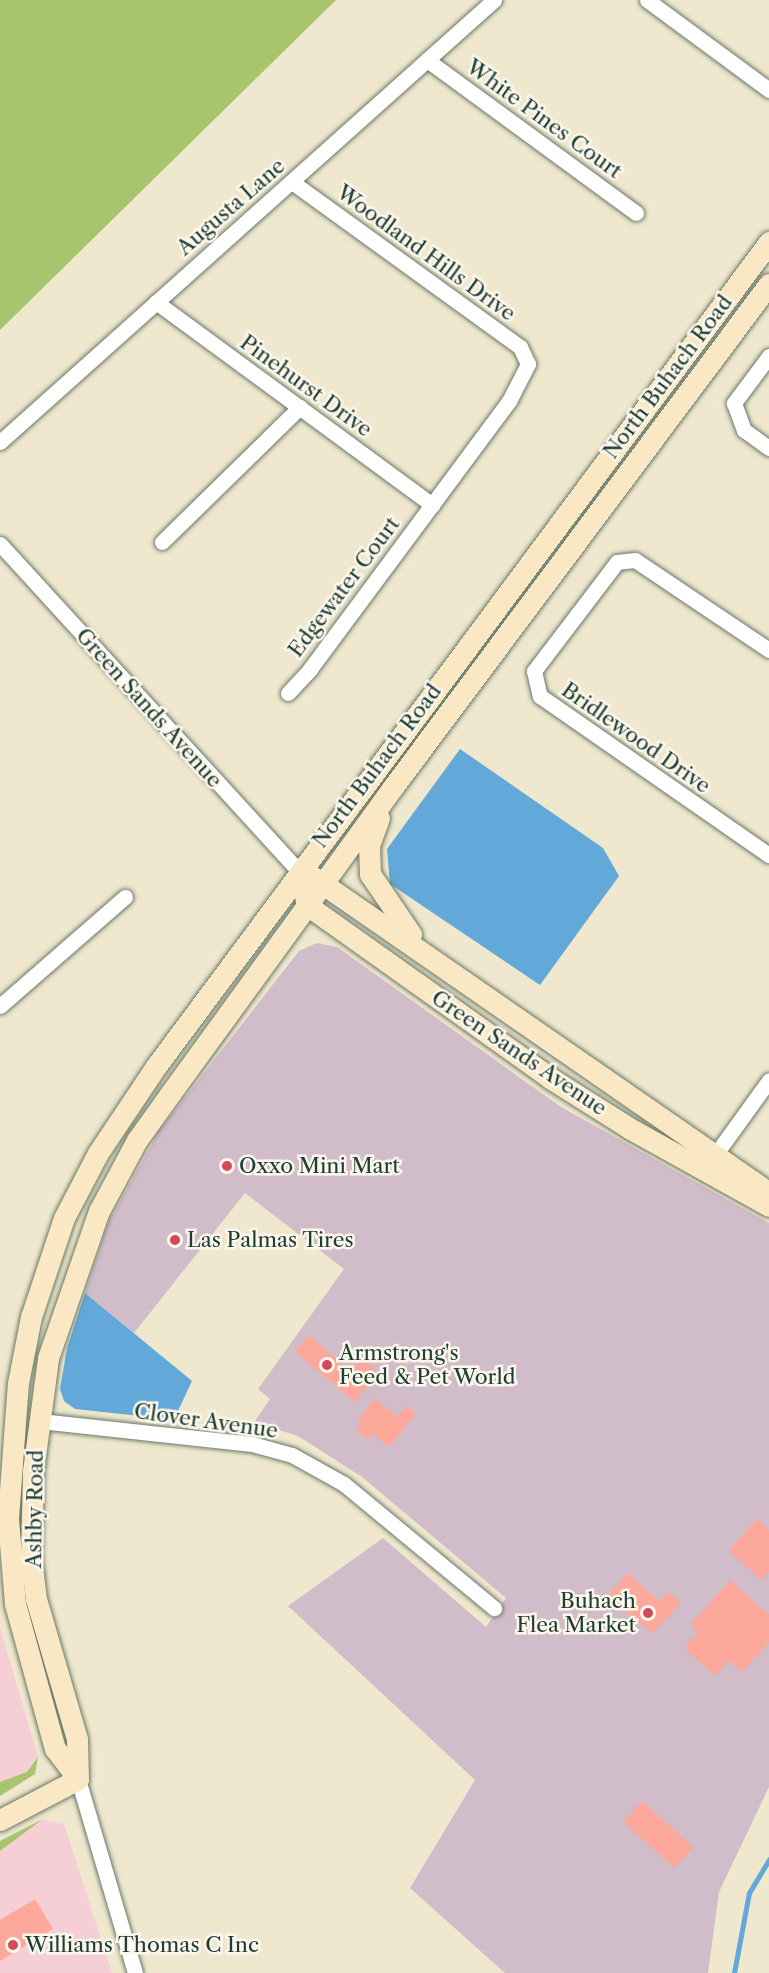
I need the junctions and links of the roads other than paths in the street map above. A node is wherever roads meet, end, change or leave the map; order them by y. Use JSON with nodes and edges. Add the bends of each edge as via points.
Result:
{"nodes":[{"id":1,"x":647,"y":0,"type":"edge"},
{"id":2,"x":491,"y":1,"type":"edge"},
{"id":3,"x":427,"y":60,"type":"junction"},
{"id":4,"x":769,"y":90,"type":"edge"},
{"id":5,"x":292,"y":182,"type":"junction"},
{"id":6,"x":636,"y":213,"type":"dead end"},
{"id":7,"x":769,"y":242,"type":"edge"},
{"id":8,"x":769,"y":284,"type":"edge"},
{"id":9,"x":156,"y":302,"type":"junction"},
{"id":10,"x":769,"y":356,"type":"edge"},
{"id":11,"x":528,"y":364,"type":"joint"},
{"id":12,"x":300,"y":407,"type":"junction"},
{"id":13,"x":0,"y":441,"type":"edge"},
{"id":14,"x":769,"y":448,"type":"edge"},
{"id":15,"x":432,"y":505,"type":"junction"},
{"id":16,"x":162,"y":542,"type":"dead end"},
{"id":17,"x":0,"y":544,"type":"edge"},
{"id":18,"x":769,"y":650,"type":"edge"},
{"id":19,"x":288,"y":693,"type":"dead end"},
{"id":20,"x":393,"y":787,"type":"junction"},
{"id":21,"x":769,"y":855,"type":"edge"},
{"id":22,"x":299,"y":871,"type":"junction"},
{"id":23,"x":325,"y":882,"type":"junction"},
{"id":24,"x":125,"y":897,"type":"dead end"},
{"id":25,"x":307,"y":905,"type":"junction"},
{"id":26,"x":424,"y":951,"type":"junction"},
{"id":27,"x":0,"y":1006,"type":"edge"},
{"id":28,"x":157,"y":1065,"type":"junction"},
{"id":29,"x":769,"y":1080,"type":"edge"},
{"id":30,"x":138,"y":1140,"type":"junction"},
{"id":31,"x":715,"y":1155,"type":"junction"},
{"id":32,"x":769,"y":1192,"type":"edge"},
{"id":33,"x":769,"y":1206,"type":"edge"},
{"id":34,"x":63,"y":1308,"type":"joint"},
{"id":35,"x":31,"y":1317,"type":"joint"},
{"id":36,"x":7,"y":1419,"type":"edge"},
{"id":37,"x":40,"y":1421,"type":"junction"},
{"id":38,"x":36,"y":1599,"type":"junction"},
{"id":39,"x":15,"y":1604,"type":"junction"},
{"id":40,"x":494,"y":1608,"type":"dead end"},
{"id":41,"x":78,"y":1779,"type":"junction"},
{"id":42,"x":0,"y":1820,"type":"edge"},
{"id":43,"x":135,"y":1973,"type":"edge"}],
"edges":[{"from":1,"to":4,"type":"street"},
{"from":2,"to":3,"type":"street","name":"Augusta Lane"},
{"from":3,"to":5,"type":"street","name":"Augusta Lane"},
{"from":3,"to":6,"type":"street","name":"White Pines Court"},
{"from":5,"to":9,"type":"street","name":"Augusta Lane"},
{"from":5,"to":11,"type":"street","name":"Woodland Hills Drive","via":[[520,348]]},
{"from":7,"to":22,"type":"main road","name":"North Buhach Road"},
{"from":8,"to":20,"type":"main road","name":"North Buhach Road"},
{"from":9,"to":12,"type":"street","name":"Pinehurst Drive"},
{"from":9,"to":13,"type":"street","name":"Augusta Lane"},
{"from":10,"to":14,"type":"street","via":[[734,403],[744,430]]},
{"from":11,"to":15,"type":"street","name":"Edgewater Court","via":[[509,401]]},
{"from":12,"to":15,"type":"street","name":"Pinehurst Drive"},
{"from":12,"to":16,"type":"street"},
{"from":15,"to":19,"type":"street","name":"Edgewater Court"},
{"from":17,"to":22,"type":"street","name":"Green Sands Avenue"},
{"from":18,"to":21,"type":"street","name":"Bridlewood Drive","via":[[635,560],[617,562],[534,671],[540,696]]},
{"from":20,"to":23,"type":"main road","name":"North Buhach Road"},
{"from":20,"to":26,"type":"main road","via":[[369,845],[370,874],[379,893]]},
{"from":22,"to":23,"type":"main road","name":"Green Sands Avenue"},
{"from":22,"to":25,"type":"main road","name":"Green Sands Avenue"},
{"from":22,"to":28,"type":"main road","name":"North Buhach Road"},
{"from":23,"to":25,"type":"main road","name":"North Buhach Road"},
{"from":23,"to":26,"type":"main road","name":"Green Sands Avenue"},
{"from":24,"to":27,"type":"street"},
{"from":25,"to":30,"type":"main road","name":"North Buhach Road"},
{"from":25,"to":33,"type":"main road","name":"Green Sands Avenue","via":[[550,1078],[629,1128]]},
{"from":26,"to":31,"type":"main road","name":"Green Sands Avenue"},
{"from":28,"to":30,"type":"main road","via":[[155,1088],[133,1127]]},
{"from":28,"to":35,"type":"main road","name":"North Buhach Road","via":[[98,1153],[64,1218]]},
{"from":29,"to":31,"type":"street"},
{"from":30,"to":34,"type":"main road","name":"North Buhach Road","via":[[99,1211]]},
{"from":31,"to":32,"type":"main road","name":"Green Sands Avenue"},
{"from":34,"to":37,"type":"main road","name":"Ashby Road","via":[[48,1358]]},
{"from":35,"to":36,"type":"main road","name":"Ashby Road"},
{"from":36,"to":37,"type":"main road"},
{"from":36,"to":39,"type":"main road","name":"Ashby Road","via":[[8,1518]]},
{"from":37,"to":38,"type":"main road","name":"Ashby Road","via":[[33,1472],[31,1538]]},
{"from":37,"to":40,"type":"street","name":"Clover Avenue","via":[[252,1444],[292,1455],[344,1484]]},
{"from":38,"to":39,"type":"main road"},
{"from":38,"to":41,"type":"main road","name":"Ashby Road","via":[[77,1740]]},
{"from":39,"to":41,"type":"main road","name":"Ashby Road","via":[[55,1749]]},
{"from":41,"to":42,"type":"main road"},
{"from":41,"to":43,"type":"street","name":"Ashby Road"}]}
